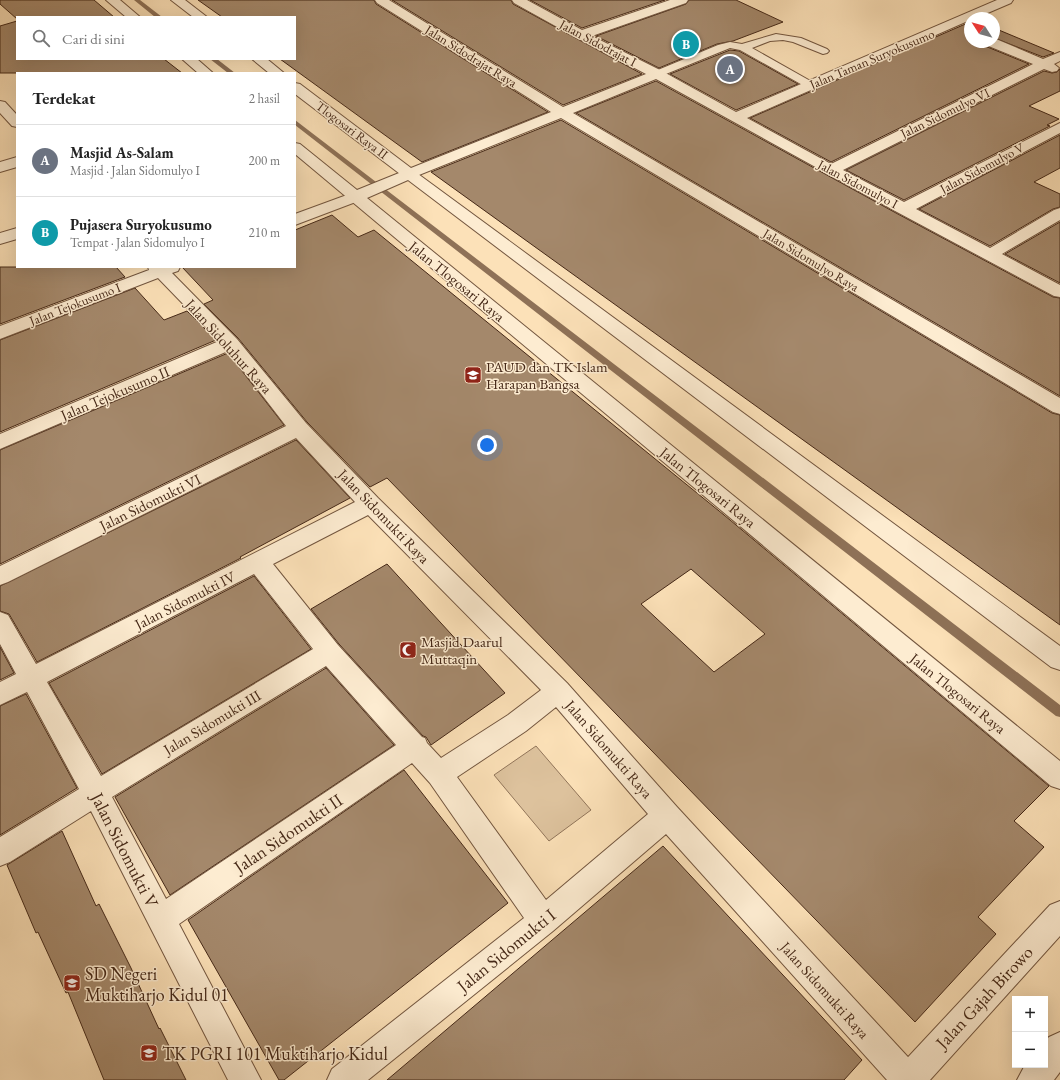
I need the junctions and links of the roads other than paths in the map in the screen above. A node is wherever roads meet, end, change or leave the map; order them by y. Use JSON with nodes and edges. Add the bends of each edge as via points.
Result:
{"nodes":[{"id":1,"x":112,"y":0,"type":"edge"},
{"id":2,"x":177,"y":0,"type":"edge"},
{"id":3,"x":381,"y":0,"type":"edge"},
{"id":4,"x":519,"y":0,"type":"edge"},
{"id":5,"x":682,"y":0,"type":"edge"},
{"id":6,"x":1007,"y":0,"type":"edge"},
{"id":7,"x":133,"y":16,"type":"edge"},
{"id":8,"x":200,"y":16,"type":"edge"},
{"id":9,"x":951,"y":25,"type":"junction"},
{"id":10,"x":964,"y":30,"type":"dead end"},
{"id":11,"x":581,"y":36,"type":"junction"},
{"id":12,"x":1000,"y":46,"type":"edge"},
{"id":13,"x":743,"y":47,"type":"junction"},
{"id":14,"x":823,"y":51,"type":"dead end"},
{"id":15,"x":1060,"y":56,"type":"edge"},
{"id":16,"x":190,"y":60,"type":"edge"},
{"id":17,"x":259,"y":60,"type":"edge"},
{"id":18,"x":1043,"y":65,"type":"junction"},
{"id":19,"x":205,"y":72,"type":"edge"},
{"id":20,"x":276,"y":72,"type":"edge"},
{"id":21,"x":1060,"y":72,"type":"edge"},
{"id":22,"x":657,"y":74,"type":"junction"},
{"id":23,"x":810,"y":85,"type":"junction"},
{"id":24,"x":296,"y":88,"type":"edge"},
{"id":25,"x":0,"y":105,"type":"edge"},
{"id":26,"x":562,"y":112,"type":"junction"},
{"id":27,"x":736,"y":117,"type":"junction"},
{"id":28,"x":10,"y":121,"type":"edge"},
{"id":29,"x":1060,"y":127,"type":"edge"},
{"id":30,"x":296,"y":148,"type":"edge"},
{"id":31,"x":16,"y":162,"type":"edge"},
{"id":32,"x":0,"y":167,"type":"edge"},
{"id":33,"x":831,"y":170,"type":"junction"},
{"id":34,"x":404,"y":176,"type":"junction"},
{"id":35,"x":360,"y":196,"type":"junction"},
{"id":36,"x":903,"y":209,"type":"junction"},
{"id":37,"x":1060,"y":213,"type":"edge"},
{"id":38,"x":296,"y":220,"type":"edge"},
{"id":39,"x":16,"y":233,"type":"edge"},
{"id":40,"x":0,"y":239,"type":"edge"},
{"id":41,"x":991,"y":254,"type":"junction"},
{"id":42,"x":163,"y":268,"type":"edge"},
{"id":43,"x":1060,"y":292,"type":"edge"},
{"id":44,"x":0,"y":333,"type":"edge"},
{"id":45,"x":231,"y":343,"type":"junction"},
{"id":46,"x":1060,"y":407,"type":"edge"},
{"id":47,"x":299,"y":428,"type":"junction"},
{"id":48,"x":0,"y":442,"type":"edge"},
{"id":49,"x":370,"y":504,"type":"junction"},
{"id":50,"x":258,"y":562,"type":"junction"},
{"id":51,"x":0,"y":576,"type":"edge"},
{"id":52,"x":0,"y":622,"type":"edge"},
{"id":53,"x":329,"y":652,"type":"junction"},
{"id":54,"x":1060,"y":660,"type":"edge"},
{"id":55,"x":31,"y":679,"type":"junction"},
{"id":56,"x":558,"y":691,"type":"junction"},
{"id":57,"x":0,"y":694,"type":"edge"},
{"id":58,"x":416,"y":746,"type":"junction"},
{"id":59,"x":439,"y":774,"type":"junction"},
{"id":60,"x":1060,"y":777,"type":"edge"},
{"id":61,"x":96,"y":792,"type":"junction"},
{"id":62,"x":667,"y":816,"type":"junction"},
{"id":63,"x":0,"y":853,"type":"edge"},
{"id":64,"x":1060,"y":915,"type":"edge"},
{"id":65,"x":161,"y":919,"type":"junction"},
{"id":66,"x":543,"y":921,"type":"junction"},
{"id":67,"x":1060,"y":1048,"type":"edge"},
{"id":68,"x":245,"y":1080,"type":"edge"},
{"id":69,"x":343,"y":1080,"type":"edge"},
{"id":70,"x":908,"y":1080,"type":"edge"},
{"id":71,"x":1033,"y":1080,"type":"edge"}],
"edges":[{"from":1,"to":7,"type":"street"},
{"from":2,"to":8,"type":"street"},
{"from":3,"to":26,"type":"street","name":"Jalan Sidodrajat Raya"},
{"from":4,"to":11,"type":"street","name":"Jalan Sidodrajat I"},
{"from":5,"to":11,"type":"street"},
{"from":6,"to":9,"type":"street","name":"Jalan Taman Suryokusumo"},
{"from":9,"to":10,"type":"street"},
{"from":9,"to":23,"type":"street","name":"Jalan Taman Suryokusumo"},
{"from":11,"to":22,"type":"street","name":"Jalan Sidodrajat I"},
{"from":12,"to":18,"type":"street"},
{"from":13,"to":14,"type":"lane","via":[[779,36]]},
{"from":13,"to":22,"type":"lane","via":[[722,47]]},
{"from":13,"to":23,"type":"lane"},
{"from":15,"to":18,"type":"street","name":"Jalan Sidomulyo VI"},
{"from":16,"to":19,"type":"street"},
{"from":17,"to":20,"type":"street"},
{"from":18,"to":21,"type":"street"},
{"from":18,"to":33,"type":"street","name":"Jalan Sidomulyo VI"},
{"from":22,"to":26,"type":"street"},
{"from":22,"to":27,"type":"street","name":"Jalan Sidomulyo I"},
{"from":23,"to":27,"type":"street","name":"Jalan Taman Suryokusumo"},
{"from":24,"to":34,"type":"street","name":"Tlogosari Raya II"},
{"from":25,"to":28,"type":"street"},
{"from":26,"to":34,"type":"street"},
{"from":26,"to":46,"type":"street","name":"Jalan Sidomulyo Raya"},
{"from":27,"to":33,"type":"street","name":"Jalan Sidomulyo I"},
{"from":29,"to":36,"type":"street","name":"Jalan Sidomulyo V"},
{"from":30,"to":35,"type":"street","name":"Jalan Tlogosari Raya"},
{"from":31,"to":32,"type":"street"},
{"from":33,"to":36,"type":"street","name":"Jalan Sidomulyo I"},
{"from":34,"to":35,"type":"street"},
{"from":34,"to":54,"type":"street"},
{"from":35,"to":38,"type":"street"},
{"from":35,"to":60,"type":"street","name":"Jalan Tlogosari Raya"},
{"from":36,"to":41,"type":"street","name":"Jalan Sidomulyo I"},
{"from":37,"to":41,"type":"street"},
{"from":39,"to":40,"type":"street"},
{"from":41,"to":43,"type":"street","name":"Jalan Sidomulyo I"},
{"from":42,"to":44,"type":"street","name":"Jalan Tejokusumo I"},
{"from":42,"to":45,"type":"street","name":"Jalan Sidoluhur Raya"},
{"from":45,"to":47,"type":"street","name":"Jalan Sidoluhur Raya"},
{"from":45,"to":48,"type":"street","name":"Jalan Tejokusumo II"},
{"from":47,"to":49,"type":"street","name":"Jalan Sidomukti Raya"},
{"from":47,"to":51,"type":"street","name":"Jalan Sidomukti VI"},
{"from":49,"to":50,"type":"street","name":"Jalan Sidomukti IV"},
{"from":49,"to":56,"type":"street","name":"Jalan Sidomukti Raya"},
{"from":50,"to":53,"type":"street"},
{"from":50,"to":55,"type":"street","name":"Jalan Sidomukti IV"},
{"from":52,"to":55,"type":"street","name":"Jalan Sidomukti V"},
{"from":53,"to":58,"type":"street"},
{"from":53,"to":61,"type":"street","name":"Jalan Sidomukti III"},
{"from":55,"to":57,"type":"street","name":"Jalan Sidomukti IV"},
{"from":55,"to":61,"type":"street","name":"Jalan Sidomukti V"},
{"from":56,"to":59,"type":"street","via":[[517,723]]},
{"from":56,"to":62,"type":"street","name":"Jalan Sidomukti Raya"},
{"from":58,"to":59,"type":"street"},
{"from":58,"to":65,"type":"street","name":"Jalan Sidomukti II"},
{"from":59,"to":66,"type":"street"},
{"from":61,"to":63,"type":"street","name":"Jalan Sidomukti III"},
{"from":61,"to":65,"type":"street","name":"Jalan Sidomukti V"},
{"from":62,"to":66,"type":"street","name":"Jalan Sidomukti I"},
{"from":62,"to":70,"type":"street","name":"Jalan Sidomukti Raya"},
{"from":64,"to":70,"type":"street","name":"Jalan Gajah Birowo"},
{"from":65,"to":68,"type":"street","name":"Jalan Sidomukti V"},
{"from":66,"to":69,"type":"street","name":"Jalan Sidomukti I"},
{"from":67,"to":71,"type":"street"}]}
